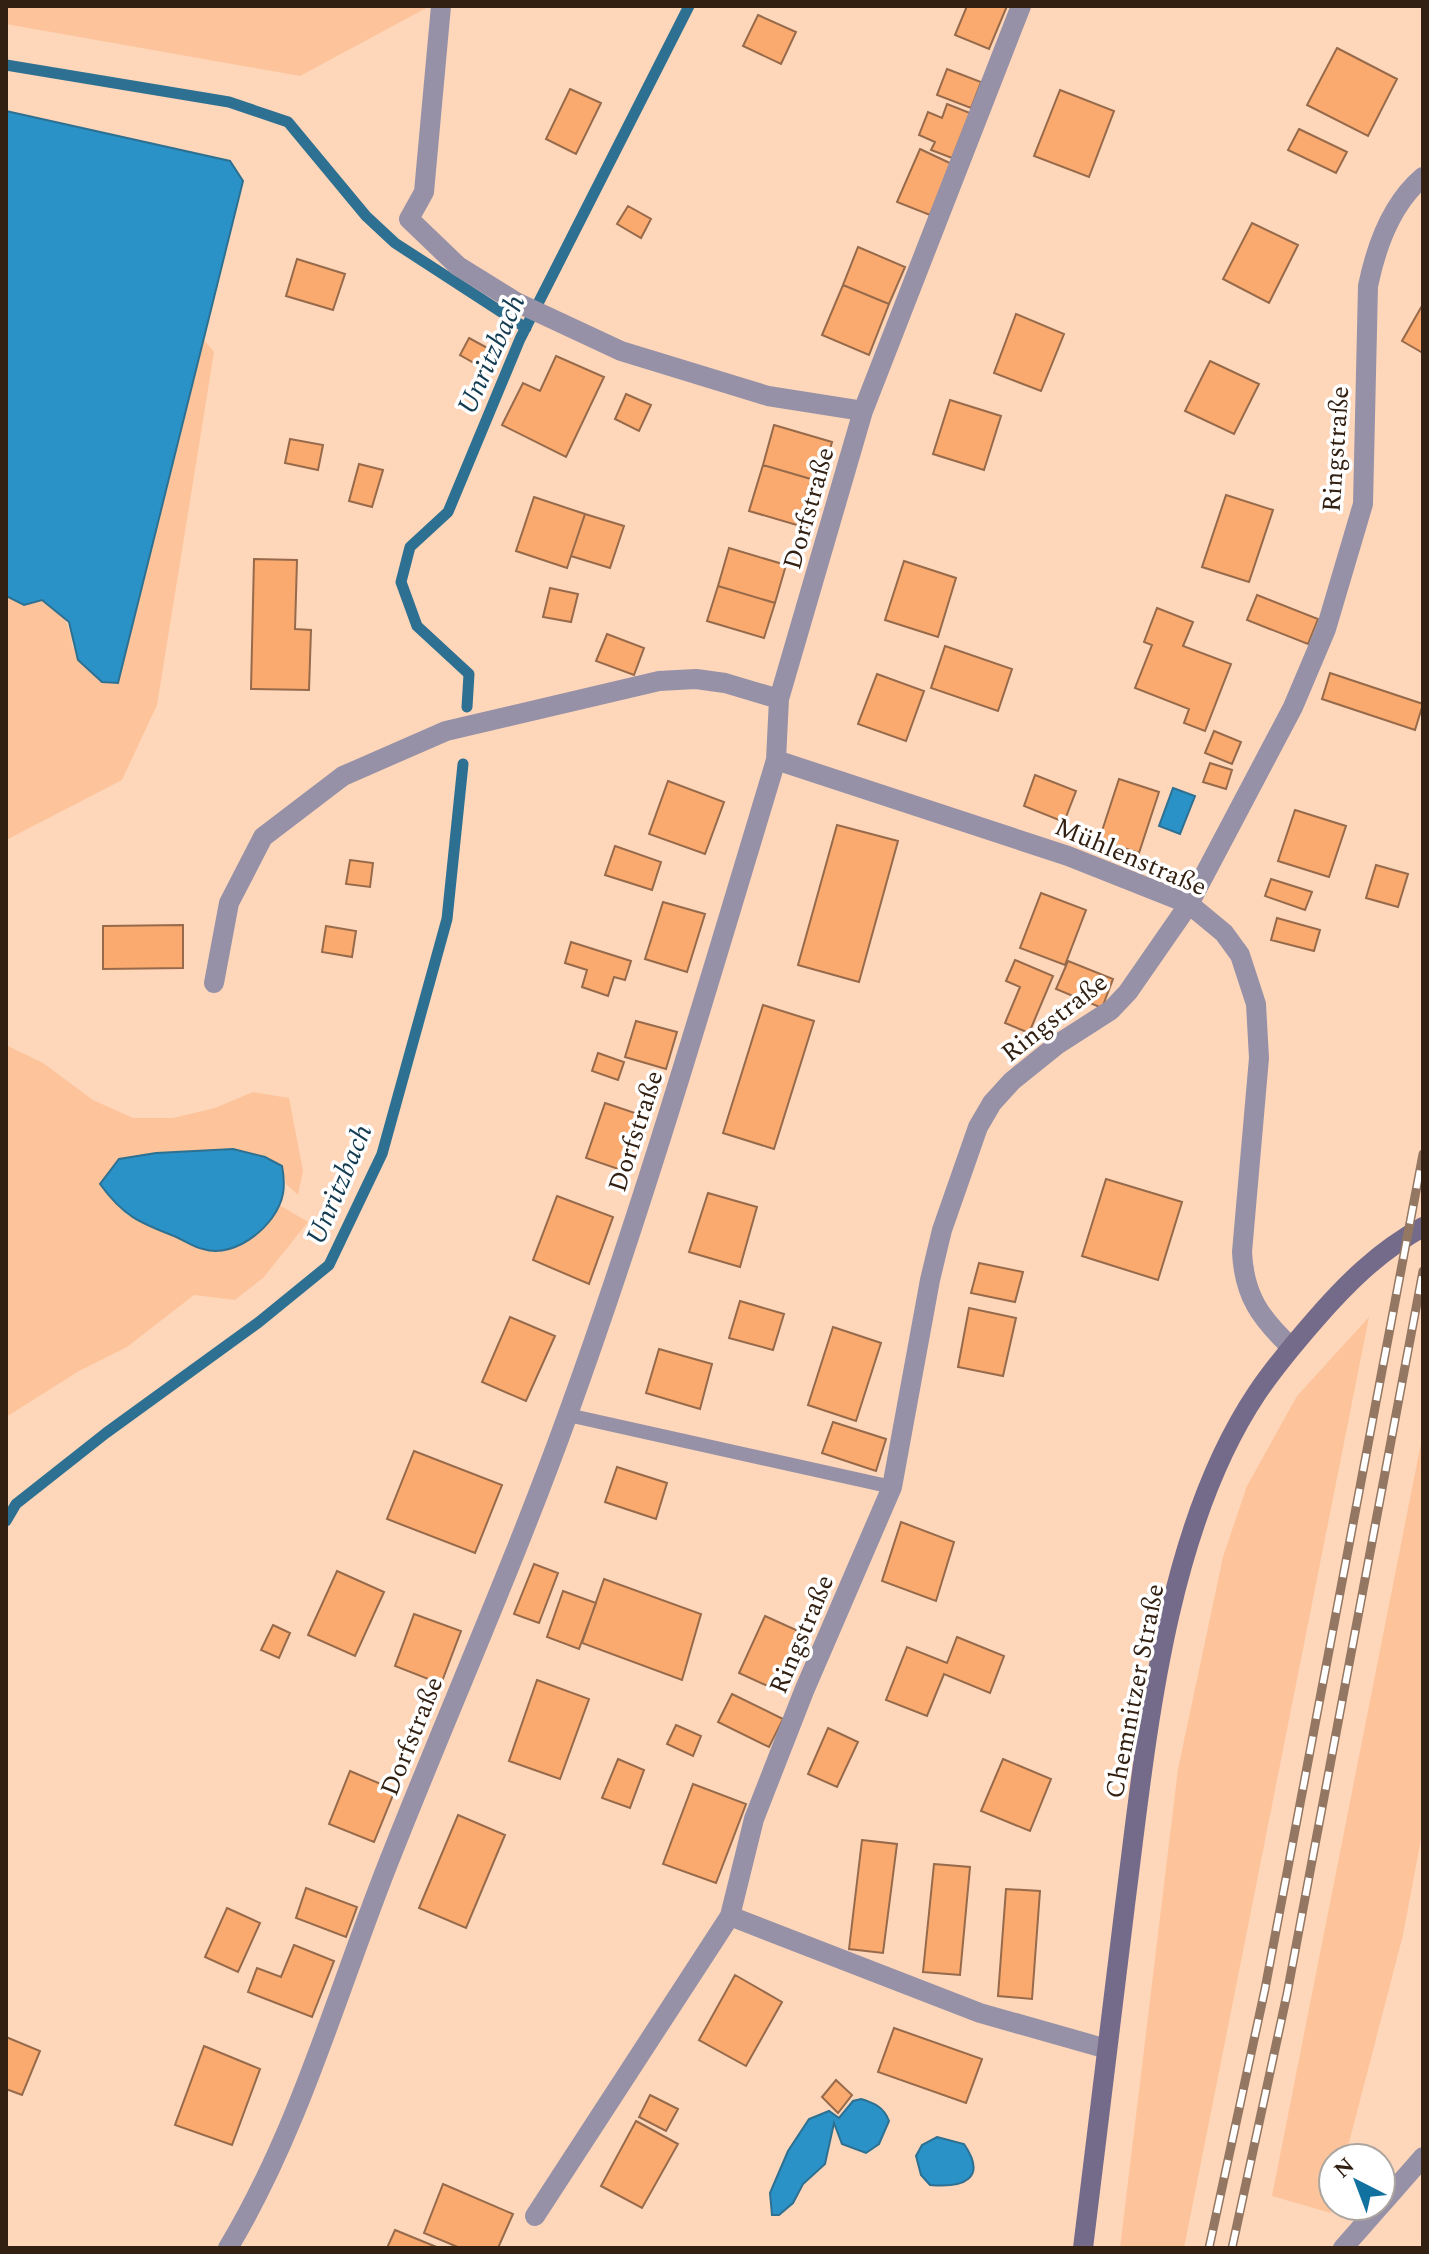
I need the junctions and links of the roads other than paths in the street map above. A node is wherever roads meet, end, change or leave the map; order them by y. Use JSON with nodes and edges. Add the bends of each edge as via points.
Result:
{"nodes":[{"id":1,"x":441,"y":6,"type":"edge"},
{"id":2,"x":1021,"y":6,"type":"edge"},
{"id":3,"x":1423,"y":177,"type":"edge"},
{"id":4,"x":863,"y":411,"type":"junction"},
{"id":5,"x":779,"y":699,"type":"junction"},
{"id":6,"x":776,"y":760,"type":"junction"},
{"id":7,"x":1189,"y":904,"type":"junction"},
{"id":8,"x":214,"y":983,"type":"dead end"},
{"id":9,"x":1423,"y":1227,"type":"edge"},
{"id":10,"x":1291,"y":1347,"type":"junction"},
{"id":11,"x":568,"y":1415,"type":"junction"},
{"id":12,"x":892,"y":1487,"type":"junction"},
{"id":13,"x":730,"y":1916,"type":"junction"},
{"id":14,"x":1107,"y":2049,"type":"junction"},
{"id":15,"x":1423,"y":2157,"type":"edge"},
{"id":16,"x":1397,"y":2187,"type":"edge"},
{"id":17,"x":535,"y":2216,"type":"dead end"},
{"id":18,"x":1367,"y":2222,"type":"edge"},
{"id":19,"x":228,"y":2248,"type":"edge"},
{"id":20,"x":1083,"y":2248,"type":"edge"},
{"id":21,"x":1343,"y":2248,"type":"edge"}],
"edges":[{"from":1,"to":4,"type":"street","via":[[424,192],[409,219],[458,266],[516,302],[621,351],[768,396]]},
{"from":2,"to":4,"type":"street","name":"Dorfstraße"},
{"from":3,"to":7,"type":"street","name":"Ringstraße","via":[[1400,203],[1373,262],[1368,286],[1363,504],[1326,629],[1293,707]]},
{"from":4,"to":5,"type":"street","name":"Dorfstraße"},
{"from":5,"to":6,"type":"street","name":"Dorfstraße"},
{"from":5,"to":8,"type":"street","via":[[725,683],[659,681],[446,731],[343,776],[263,837],[229,903]]},
{"from":6,"to":7,"type":"street","name":"Mühlenstraße","via":[[1068,856]]},
{"from":6,"to":11,"type":"street","name":"Dorfstraße","via":[[664,1129]]},
{"from":7,"to":10,"type":"street","name":"Mühlenstraße","via":[[1207,915],[1240,955],[1256,1004],[1259,1058],[1243,1280],[1253,1306]]},
{"from":7,"to":12,"type":"street","name":"Ringstraße","via":[[1119,1001],[1012,1081],[978,1127],[936,1255]]},
{"from":9,"to":10,"type":"main road","name":"Chemnitzer Straße","via":[[1367,1265]]},
{"from":10,"to":14,"type":"main road","name":"Chemnitzer Straße","via":[[1236,1429],[1189,1545],[1145,1745]]},
{"from":11,"to":12,"type":"lane"},
{"from":11,"to":19,"type":"street","name":"Dorfstraße","via":[[354,1948],[286,2133]]},
{"from":12,"to":13,"type":"street","name":"Ringstraße","via":[[754,1819]]},
{"from":13,"to":14,"type":"street","via":[[968,2008]]},
{"from":13,"to":17,"type":"street","name":"Ringstraße"},
{"from":14,"to":20,"type":"main road","name":"Chemnitzer Straße"},
{"from":15,"to":16,"type":"street"},
{"from":18,"to":21,"type":"street"}]}
